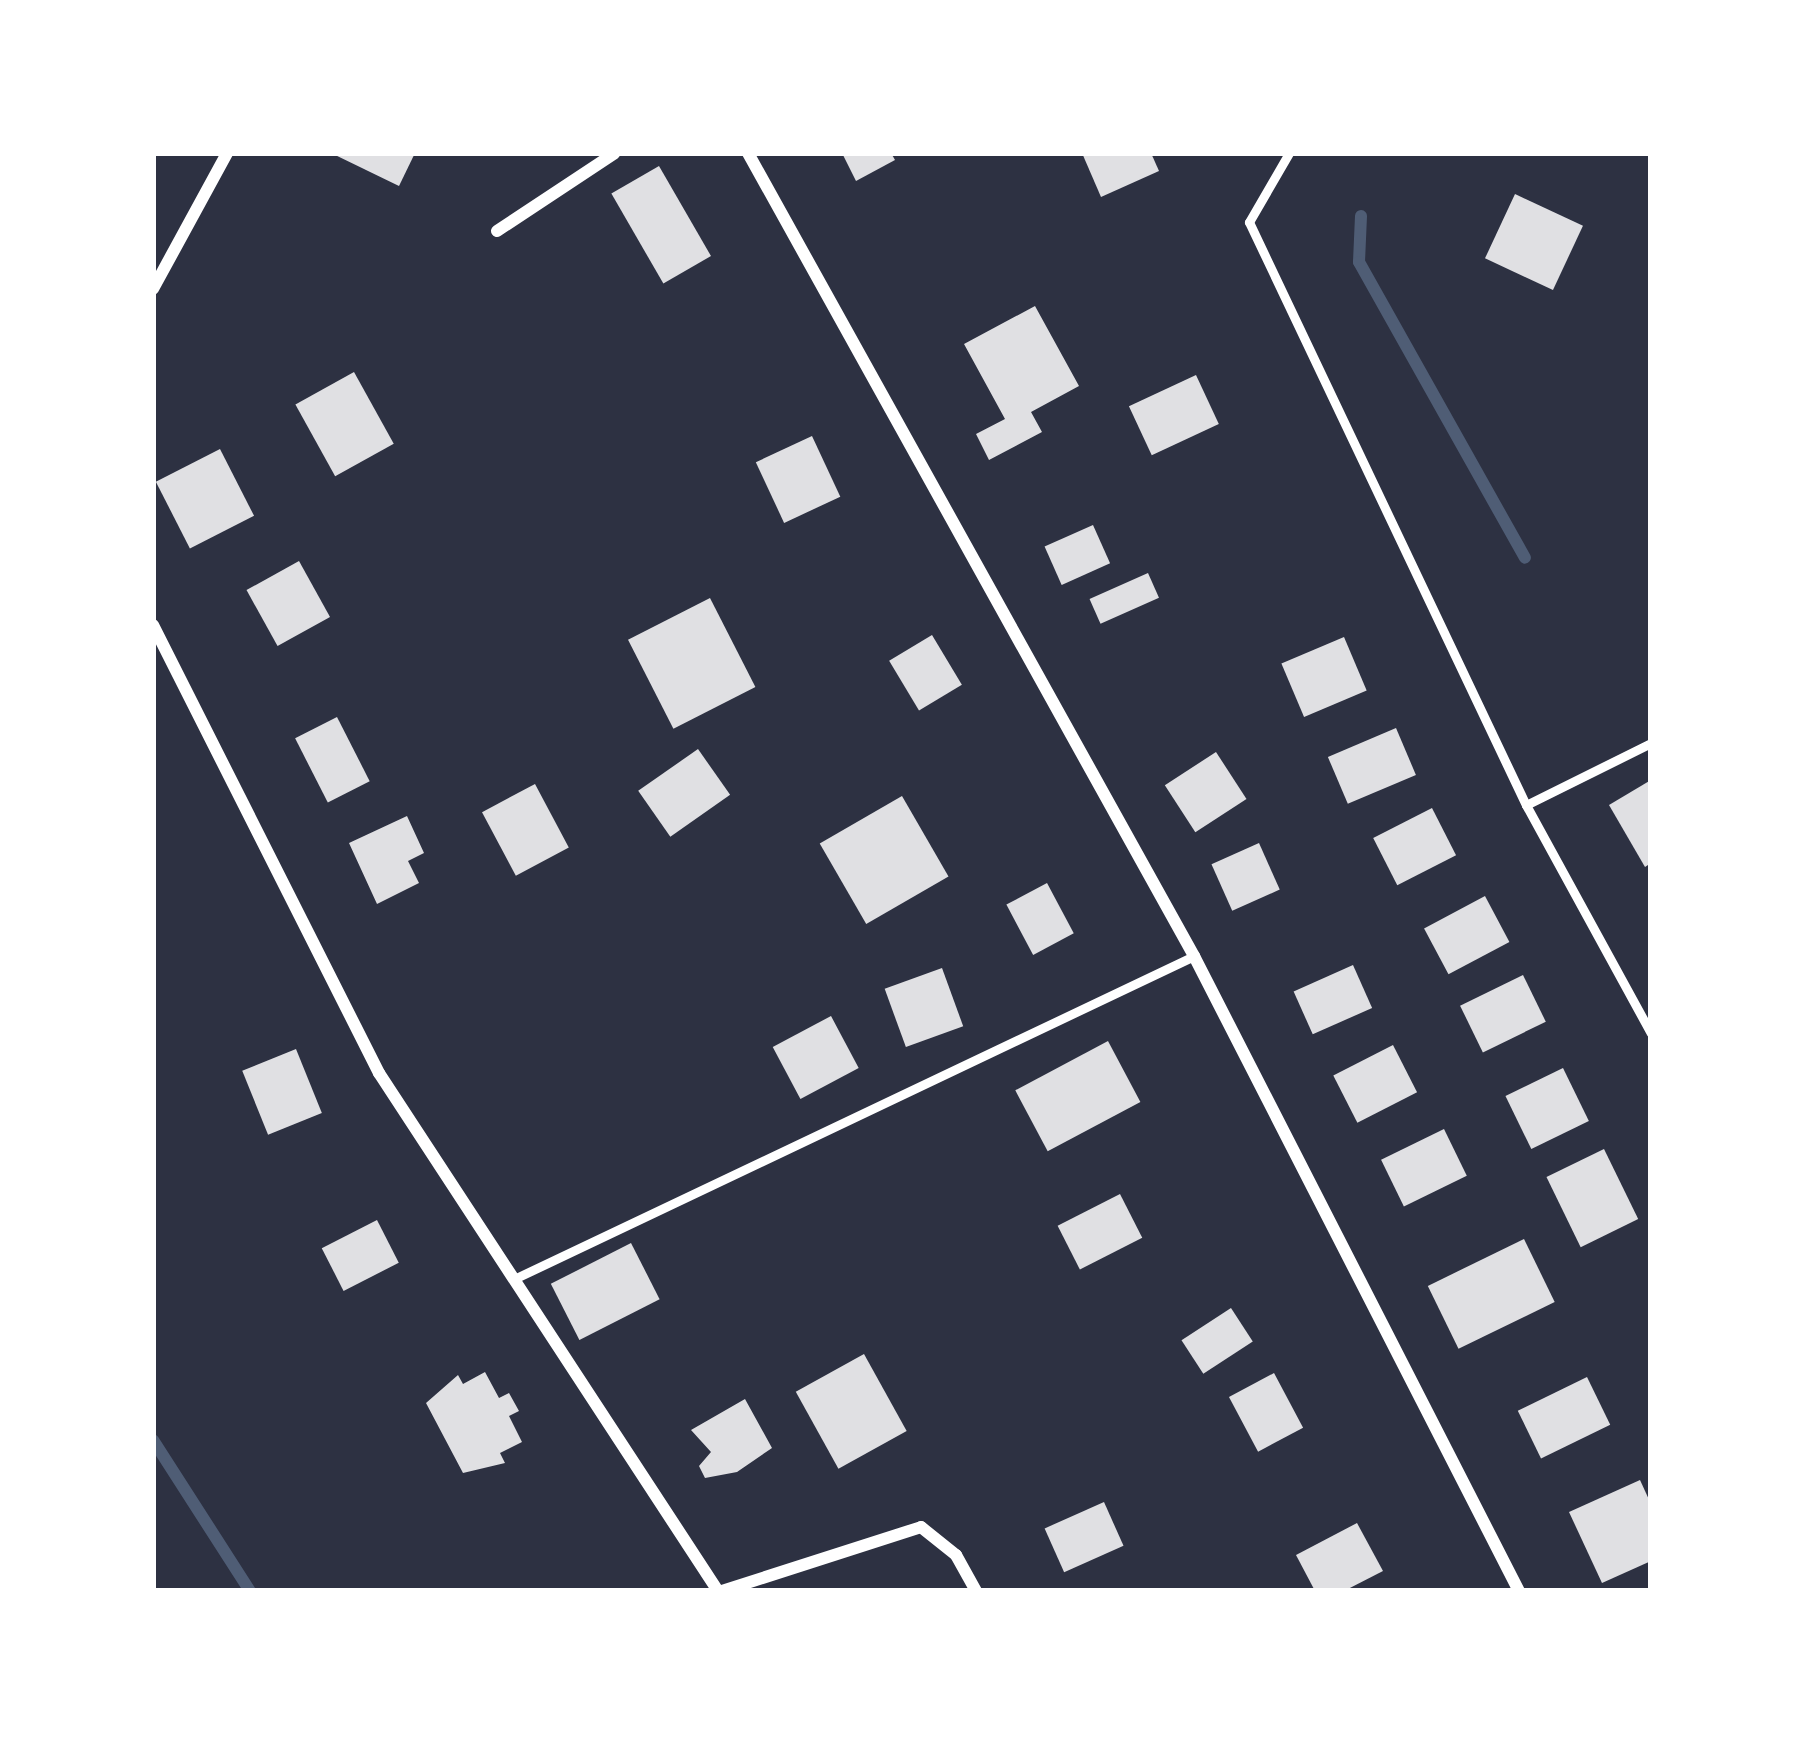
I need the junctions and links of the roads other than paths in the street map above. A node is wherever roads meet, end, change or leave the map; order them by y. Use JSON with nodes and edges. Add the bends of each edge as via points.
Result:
{"nodes":[{"id":1,"x":227,"y":153,"type":"edge"},
{"id":2,"x":615,"y":153,"type":"edge"},
{"id":3,"x":748,"y":153,"type":"edge"},
{"id":4,"x":1289,"y":153,"type":"edge"},
{"id":5,"x":497,"y":231,"type":"dead end"},
{"id":6,"x":153,"y":289,"type":"edge"},
{"id":7,"x":153,"y":625,"type":"edge"},
{"id":8,"x":1651,"y":743,"type":"edge"},
{"id":9,"x":1526,"y":805,"type":"junction"},
{"id":10,"x":1193,"y":956,"type":"junction"},
{"id":11,"x":1651,"y":1034,"type":"edge"},
{"id":12,"x":514,"y":1279,"type":"junction"},
{"id":13,"x":720,"y":1591,"type":"edge"},
{"id":14,"x":976,"y":1591,"type":"edge"},
{"id":15,"x":1519,"y":1591,"type":"edge"}],
"edges":[{"from":1,"to":6,"type":"street"},
{"from":2,"to":5,"type":"street"},
{"from":3,"to":10,"type":"street"},
{"from":4,"to":9,"type":"lane","via":[[1249,222]]},
{"from":7,"to":12,"type":"street","via":[[379,1073]]},
{"from":8,"to":9,"type":"lane"},
{"from":9,"to":11,"type":"lane"},
{"from":10,"to":12,"type":"lane"},
{"from":10,"to":15,"type":"street"},
{"from":12,"to":13,"type":"street"},
{"from":13,"to":14,"type":"street","via":[[921,1527],[956,1555]]}]}
